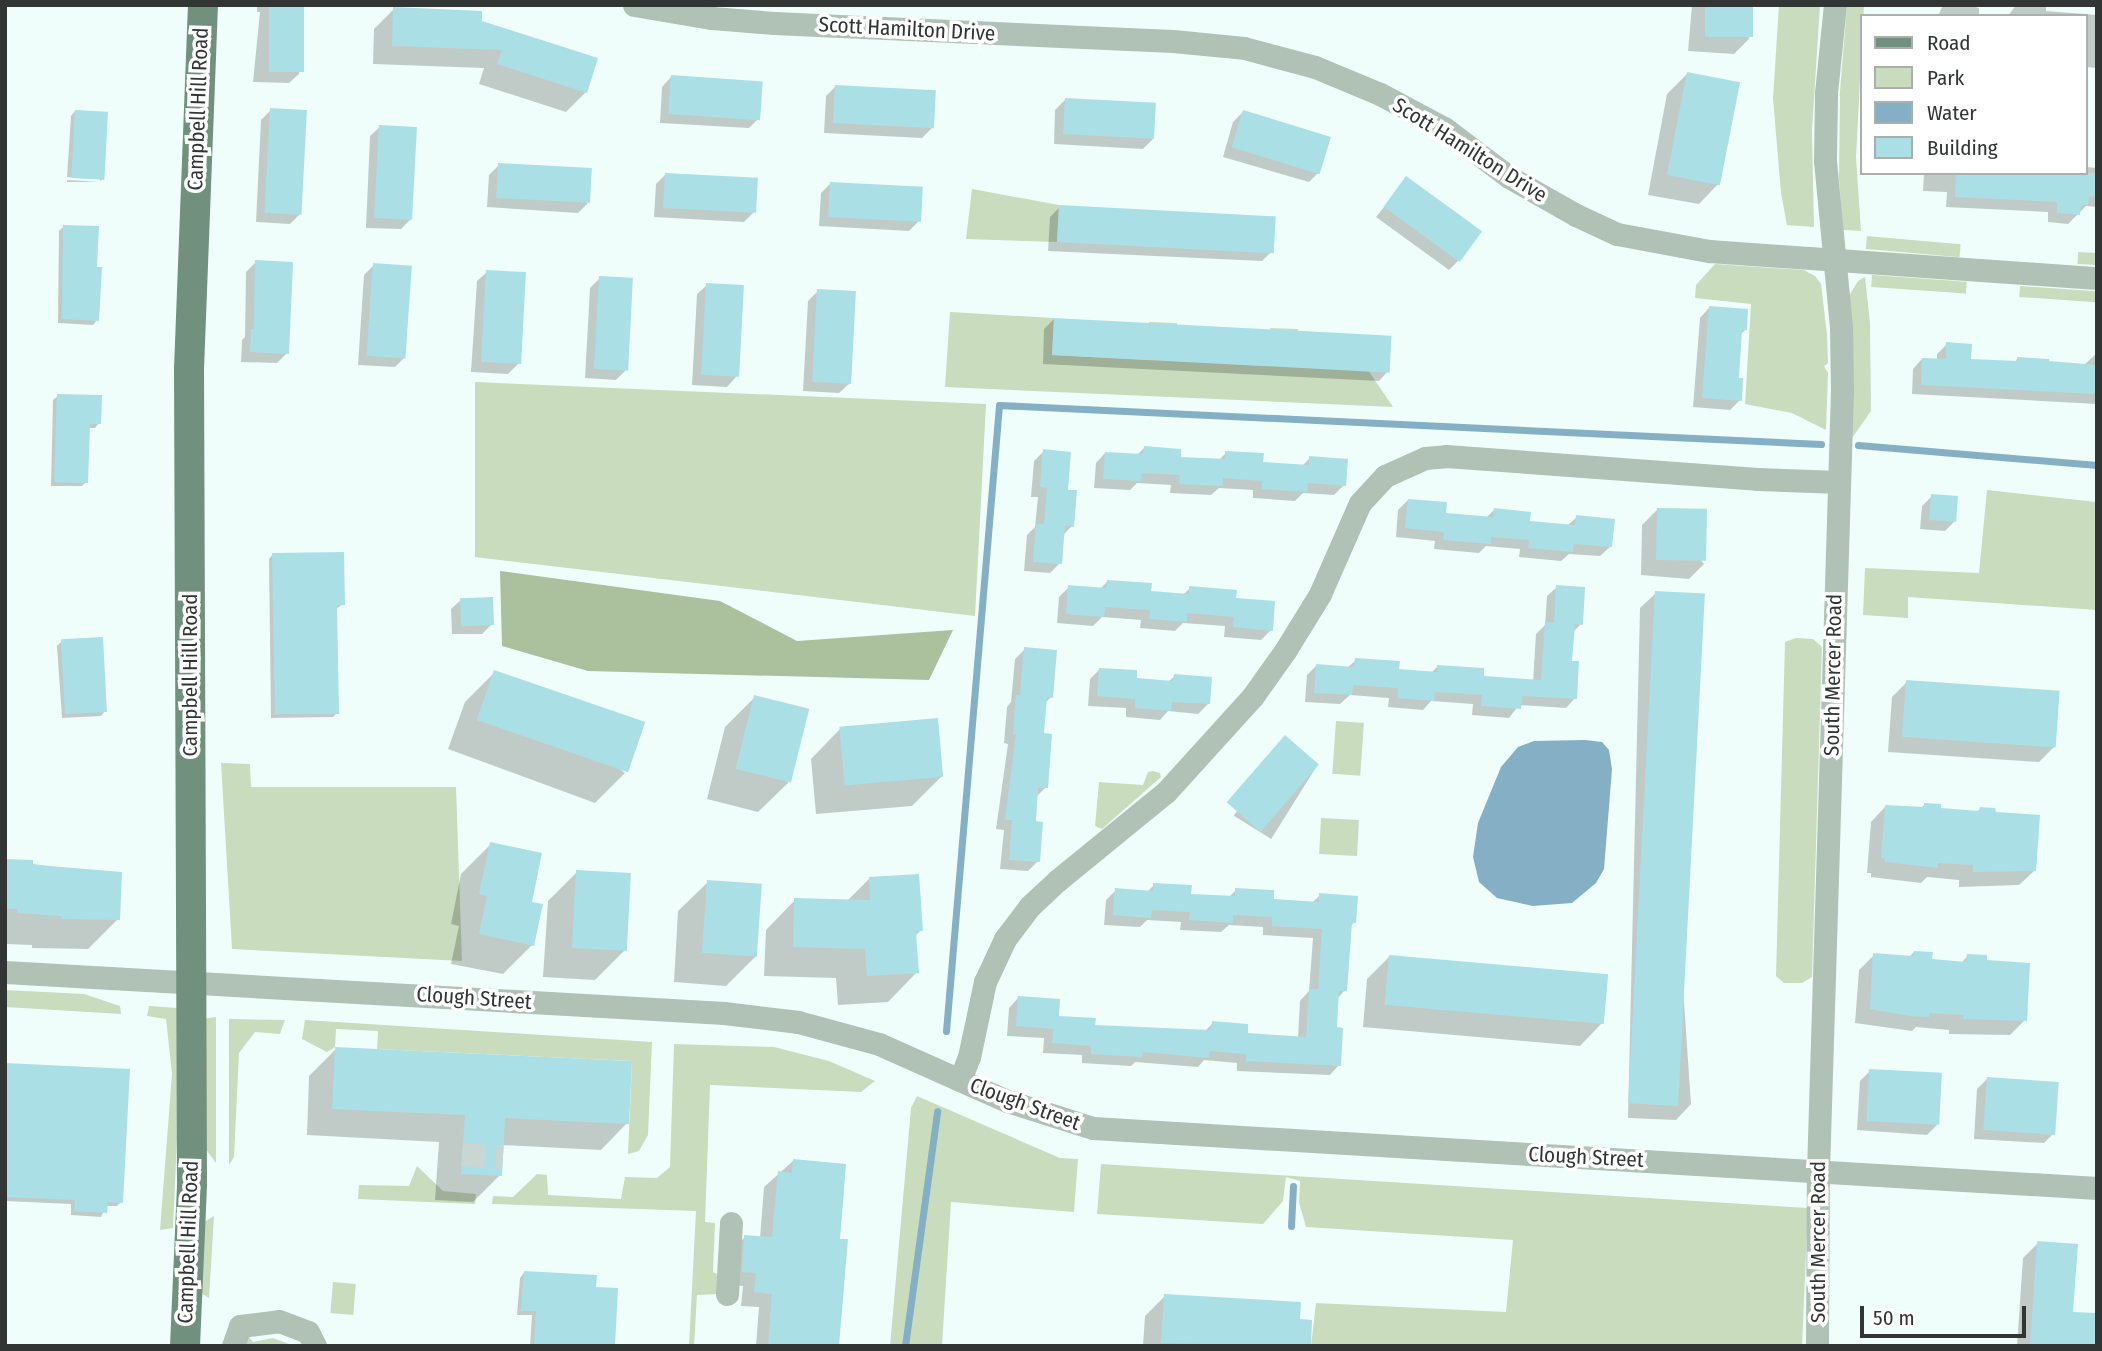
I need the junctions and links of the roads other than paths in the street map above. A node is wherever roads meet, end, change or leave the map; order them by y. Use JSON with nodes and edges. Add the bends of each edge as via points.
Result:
{"nodes":[{"id":1,"x":203,"y":5,"type":"edge"},
{"id":2,"x":634,"y":5,"type":"edge"},
{"id":3,"x":1835,"y":5,"type":"edge"},
{"id":4,"x":1834,"y":259,"type":"junction"},
{"id":5,"x":2097,"y":278,"type":"edge"},
{"id":6,"x":1839,"y":482,"type":"junction"},
{"id":7,"x":5,"y":972,"type":"edge"},
{"id":8,"x":192,"y":982,"type":"junction"},
{"id":9,"x":960,"y":1080,"type":"junction"},
{"id":10,"x":1818,"y":1171,"type":"junction"},
{"id":11,"x":2097,"y":1188,"type":"edge"},
{"id":12,"x":732,"y":1223,"type":"dead end"},
{"id":13,"x":727,"y":1294,"type":"dead end"},
{"id":14,"x":185,"y":1346,"type":"edge"},
{"id":15,"x":233,"y":1346,"type":"edge"},
{"id":16,"x":315,"y":1346,"type":"edge"},
{"id":17,"x":1817,"y":1346,"type":"edge"}],
"edges":[{"from":1,"to":8,"type":"main road","name":"Campbell Hill Road","via":[[188,369]]},
{"from":2,"to":4,"type":"street","name":"Scott Hamilton Drive","via":[[774,23],[1244,48],[1315,66],[1380,94],[1444,128],[1509,177],[1617,234],[1709,251]]},
{"from":3,"to":4,"type":"street","name":"South Mercer Road","via":[[1825,160]]},
{"from":4,"to":5,"type":"street","name":"Scott Hamilton Drive"},
{"from":4,"to":6,"type":"street","name":"South Mercer Road","via":[[1841,327]]},
{"from":6,"to":9,"type":"street","via":[[1446,456],[1425,458],[1385,475],[1360,503],[1321,594],[1253,696],[1166,792],[1058,880],[1005,939],[985,982]]},
{"from":6,"to":10,"type":"street","name":"South Mercer Road"},
{"from":7,"to":8,"type":"street","name":"Clough Street"},
{"from":8,"to":9,"type":"street","name":"Clough Street","via":[[761,1017],[847,1033]]},
{"from":8,"to":14,"type":"main road","name":"Campbell Hill Road","via":[[192,1182]]},
{"from":9,"to":10,"type":"street","name":"Clough Street","via":[[1007,1101],[1093,1128]]},
{"from":10,"to":11,"type":"street","name":"Clough Street"},
{"from":10,"to":17,"type":"street","name":"South Mercer Road"},
{"from":12,"to":13,"type":"street"},
{"from":15,"to":16,"type":"street","via":[[240,1326],[279,1321],[308,1332]]}]}
